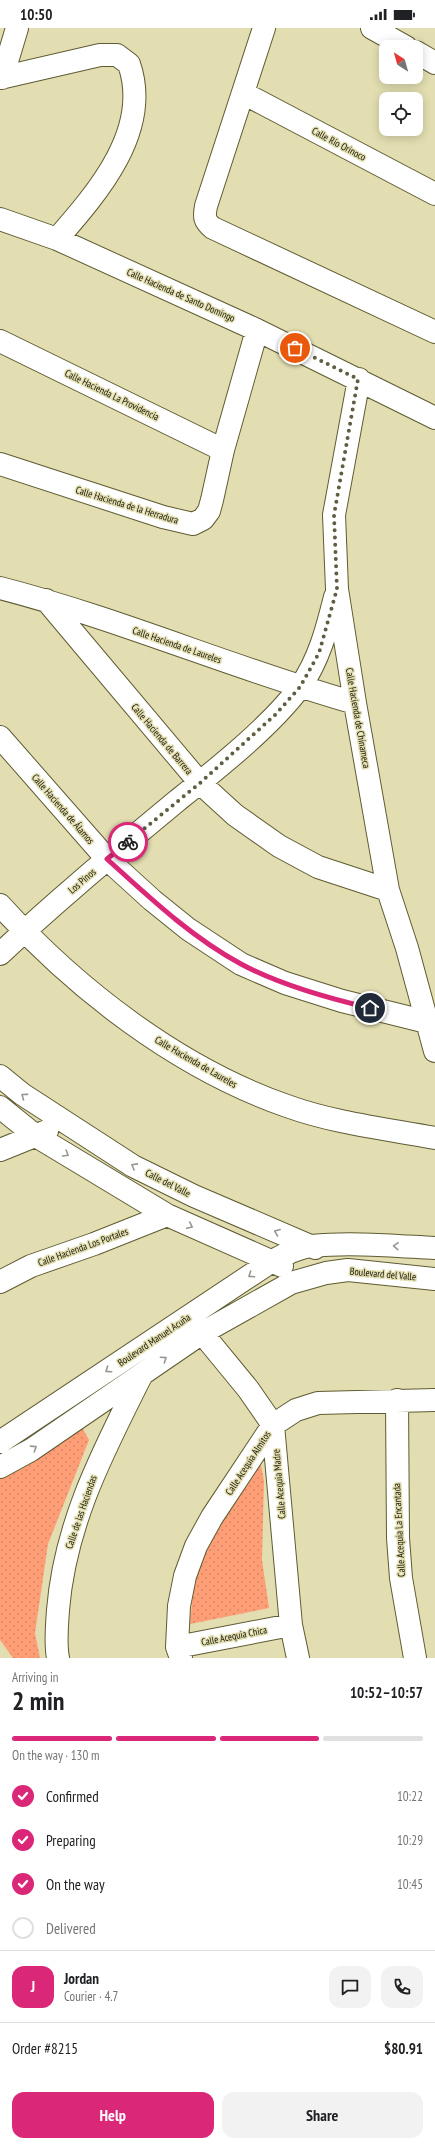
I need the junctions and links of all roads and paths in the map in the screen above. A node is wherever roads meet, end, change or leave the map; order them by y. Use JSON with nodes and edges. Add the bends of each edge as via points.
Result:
{"nodes":[{"id":1,"x":17,"y":28,"type":"edge"},
{"id":2,"x":264,"y":28,"type":"edge"},
{"id":3,"x":372,"y":28,"type":"edge"},
{"id":4,"x":393,"y":40,"type":"edge"},
{"id":5,"x":423,"y":56,"type":"edge"},
{"id":6,"x":435,"y":63,"type":"edge"},
{"id":7,"x":1,"y":78,"type":"edge"},
{"id":8,"x":243,"y":93,"type":"junction"},
{"id":9,"x":435,"y":194,"type":"edge"},
{"id":10,"x":0,"y":219,"type":"edge"},
{"id":11,"x":57,"y":239,"type":"junction"},
{"id":12,"x":258,"y":330,"type":"junction"},
{"id":13,"x":435,"y":332,"type":"edge"},
{"id":14,"x":0,"y":341,"type":"edge"},
{"id":15,"x":358,"y":379,"type":"junction"},
{"id":16,"x":435,"y":418,"type":"edge"},
{"id":17,"x":223,"y":450,"type":"junction"},
{"id":18,"x":0,"y":464,"type":"edge"},
{"id":19,"x":0,"y":588,"type":"edge"},
{"id":20,"x":337,"y":589,"type":"junction"},
{"id":21,"x":46,"y":600,"type":"junction"},
{"id":22,"x":300,"y":687,"type":"junction"},
{"id":23,"x":355,"y":703,"type":"junction"},
{"id":24,"x":0,"y":737,"type":"edge"},
{"id":25,"x":200,"y":783,"type":"junction"},
{"id":26,"x":107,"y":859,"type":"junction"},
{"id":27,"x":388,"y":890,"type":"junction"},
{"id":28,"x":0,"y":904,"type":"edge"},
{"id":29,"x":24,"y":931,"type":"junction"},
{"id":30,"x":0,"y":954,"type":"edge"},
{"id":31,"x":428,"y":1022,"type":"junction"},
{"id":32,"x":435,"y":1051,"type":"edge"},
{"id":33,"x":0,"y":1076,"type":"edge"},
{"id":34,"x":0,"y":1107,"type":"edge"},
{"id":35,"x":64,"y":1122,"type":"junction"},
{"id":36,"x":36,"y":1136,"type":"junction"},
{"id":37,"x":435,"y":1138,"type":"edge"},
{"id":38,"x":0,"y":1150,"type":"edge"},
{"id":39,"x":167,"y":1215,"type":"junction"},
{"id":40,"x":311,"y":1246,"type":"junction"},
{"id":41,"x":435,"y":1248,"type":"edge"},
{"id":42,"x":272,"y":1261,"type":"junction"},
{"id":43,"x":348,"y":1270,"type":"junction"},
{"id":44,"x":308,"y":1278,"type":"junction"},
{"id":45,"x":435,"y":1279,"type":"edge"},
{"id":46,"x":0,"y":1282,"type":"edge"},
{"id":47,"x":202,"y":1333,"type":"junction"},
{"id":48,"x":141,"y":1375,"type":"junction"},
{"id":49,"x":397,"y":1400,"type":"junction"},
{"id":50,"x":435,"y":1400,"type":"edge"},
{"id":51,"x":273,"y":1425,"type":"junction"},
{"id":52,"x":0,"y":1442,"type":"edge"},
{"id":53,"x":0,"y":1467,"type":"edge"},
{"id":54,"x":291,"y":1625,"type":"junction"},
{"id":55,"x":179,"y":1652,"type":"edge"},
{"id":56,"x":58,"y":1658,"type":"edge"},
{"id":57,"x":298,"y":1658,"type":"edge"},
{"id":58,"x":415,"y":1658,"type":"edge"}],
"edges":[{"from":1,"to":7,"type":"street"},
{"from":2,"to":8,"type":"street"},
{"from":3,"to":4,"type":"street"},
{"from":5,"to":6,"type":"street"},
{"from":7,"to":11,"type":"street","via":[[100,55],[116,55],[130,64],[135,106],[131,128],[110,171]]},
{"from":8,"to":9,"type":"street","name":"Calle Río Orinoco"},
{"from":8,"to":13,"type":"street","via":[[206,206],[204,217],[207,223]]},
{"from":10,"to":11,"type":"street","name":"Calle Hacienda de Santo Domingo"},
{"from":11,"to":12,"type":"street","name":"Calle Hacienda de Santo Domingo"},
{"from":12,"to":15,"type":"street","name":"Calle Hacienda de Santo Domingo"},
{"from":12,"to":17,"type":"street","name":"Calle Hacienda de la Herradura"},
{"from":14,"to":17,"type":"street","name":"Calle Hacienda La Providencia"},
{"from":15,"to":16,"type":"street","name":"Calle Hacienda de Santo Domingo"},
{"from":15,"to":20,"type":"street","name":"Calle Hacienda de Chinameca","via":[[334,515]]},
{"from":17,"to":18,"type":"street","name":"Calle Hacienda de la Herradura","via":[[209,511],[203,519],[193,524],[163,517]]},
{"from":19,"to":21,"type":"street","name":"Calle Hacienda de Laureles"},
{"from":20,"to":22,"type":"street","name":"Los Pinos","via":[[319,653]]},
{"from":20,"to":23,"type":"street","name":"Calle Hacienda de Chinameca"},
{"from":21,"to":22,"type":"street","name":"Calle Hacienda de Laureles"},
{"from":21,"to":25,"type":"street","name":"Calle Hacienda de Barrera"},
{"from":22,"to":23,"type":"street","name":"Calle Hacienda de Laureles"},
{"from":22,"to":25,"type":"street","name":"Los Pinos","via":[[249,740]]},
{"from":23,"to":27,"type":"street","name":"Calle Hacienda de Chinameca"},
{"from":24,"to":26,"type":"street","name":"Calle Hacienda de Álamos"},
{"from":25,"to":26,"type":"street","name":"Los Pinos"},
{"from":25,"to":27,"type":"street","name":"Calle Hacienda de Barrera","via":[[235,815],[279,846],[318,867]]},
{"from":26,"to":29,"type":"street","name":"Los Pinos"},
{"from":26,"to":31,"type":"street","name":"Calle Hacienda de Álamos","via":[[188,929],[241,964],[285,983],[342,1001]]},
{"from":27,"to":31,"type":"street","name":"Calle Hacienda de Chinameca"},
{"from":28,"to":29,"type":"street","name":"Calle Hacienda de Laureles"},
{"from":29,"to":30,"type":"street","name":"Los Pinos"},
{"from":29,"to":37,"type":"street","name":"Calle Hacienda de Laureles","via":[[103,1002],[156,1039],[221,1078],[288,1106],[326,1117]]},
{"from":31,"to":32,"type":"street","name":"Calle Hacienda de Chinameca"},
{"from":35,"to":33,"type":"street","name":"Calle del Valle","one_way":true},
{"from":34,"to":36,"type":"street"},
{"from":35,"to":36,"type":"street"},
{"from":40,"to":35,"type":"street","name":"Calle del Valle","one_way":true,"via":[[194,1196],[133,1166]]},
{"from":36,"to":38,"type":"street"},
{"from":36,"to":39,"type":"street","one_way":true},
{"from":39,"to":42,"type":"street","one_way":true},
{"from":39,"to":46,"type":"street","name":"Calle Hacienda Los Portales","via":[[31,1266]]},
{"from":41,"to":40,"type":"street","one_way":true,"via":[[382,1245]]},
{"from":40,"to":42,"type":"street","name":"Boulevard Manuel Acuña"},
{"from":40,"to":43,"type":"street","name":"Calle del Valle"},
{"from":42,"to":44,"type":"street"},
{"from":42,"to":52,"type":"street","name":"Boulevard Manuel Acuña","one_way":true},
{"from":43,"to":44,"type":"street","name":"Boulevard del Valle"},
{"from":43,"to":45,"type":"street","name":"Boulevard del Valle"},
{"from":44,"to":47,"type":"street","via":[[275,1291]]},
{"from":48,"to":47,"type":"street","one_way":true},
{"from":47,"to":51,"type":"street","name":"Calle Acequia Madre","via":[[248,1389]]},
{"from":53,"to":48,"type":"street","one_way":true,"via":[[31,1450]]},
{"from":48,"to":56,"type":"street","name":"Calle de las Haciendas","via":[[95,1470],[73,1527],[60,1577],[55,1644]]},
{"from":49,"to":50,"type":"street","name":"Calle Acequia Almitos"},
{"from":49,"to":51,"type":"street","name":"Calle Acequia Almitos","via":[[318,1403],[296,1410]]},
{"from":49,"to":58,"type":"street","name":"Calle Acequia La Encantada","via":[[398,1538],[401,1578]]},
{"from":51,"to":54,"type":"street","name":"Calle Acequia Madre"},
{"from":51,"to":55,"type":"street","name":"Calle Acequia Almitos","via":[[212,1517],[196,1546],[185,1576],[179,1606]]},
{"from":54,"to":55,"type":"street","name":"Calle Acequia Chica"},
{"from":54,"to":57,"type":"street","name":"Calle Acequia Madre"}]}
